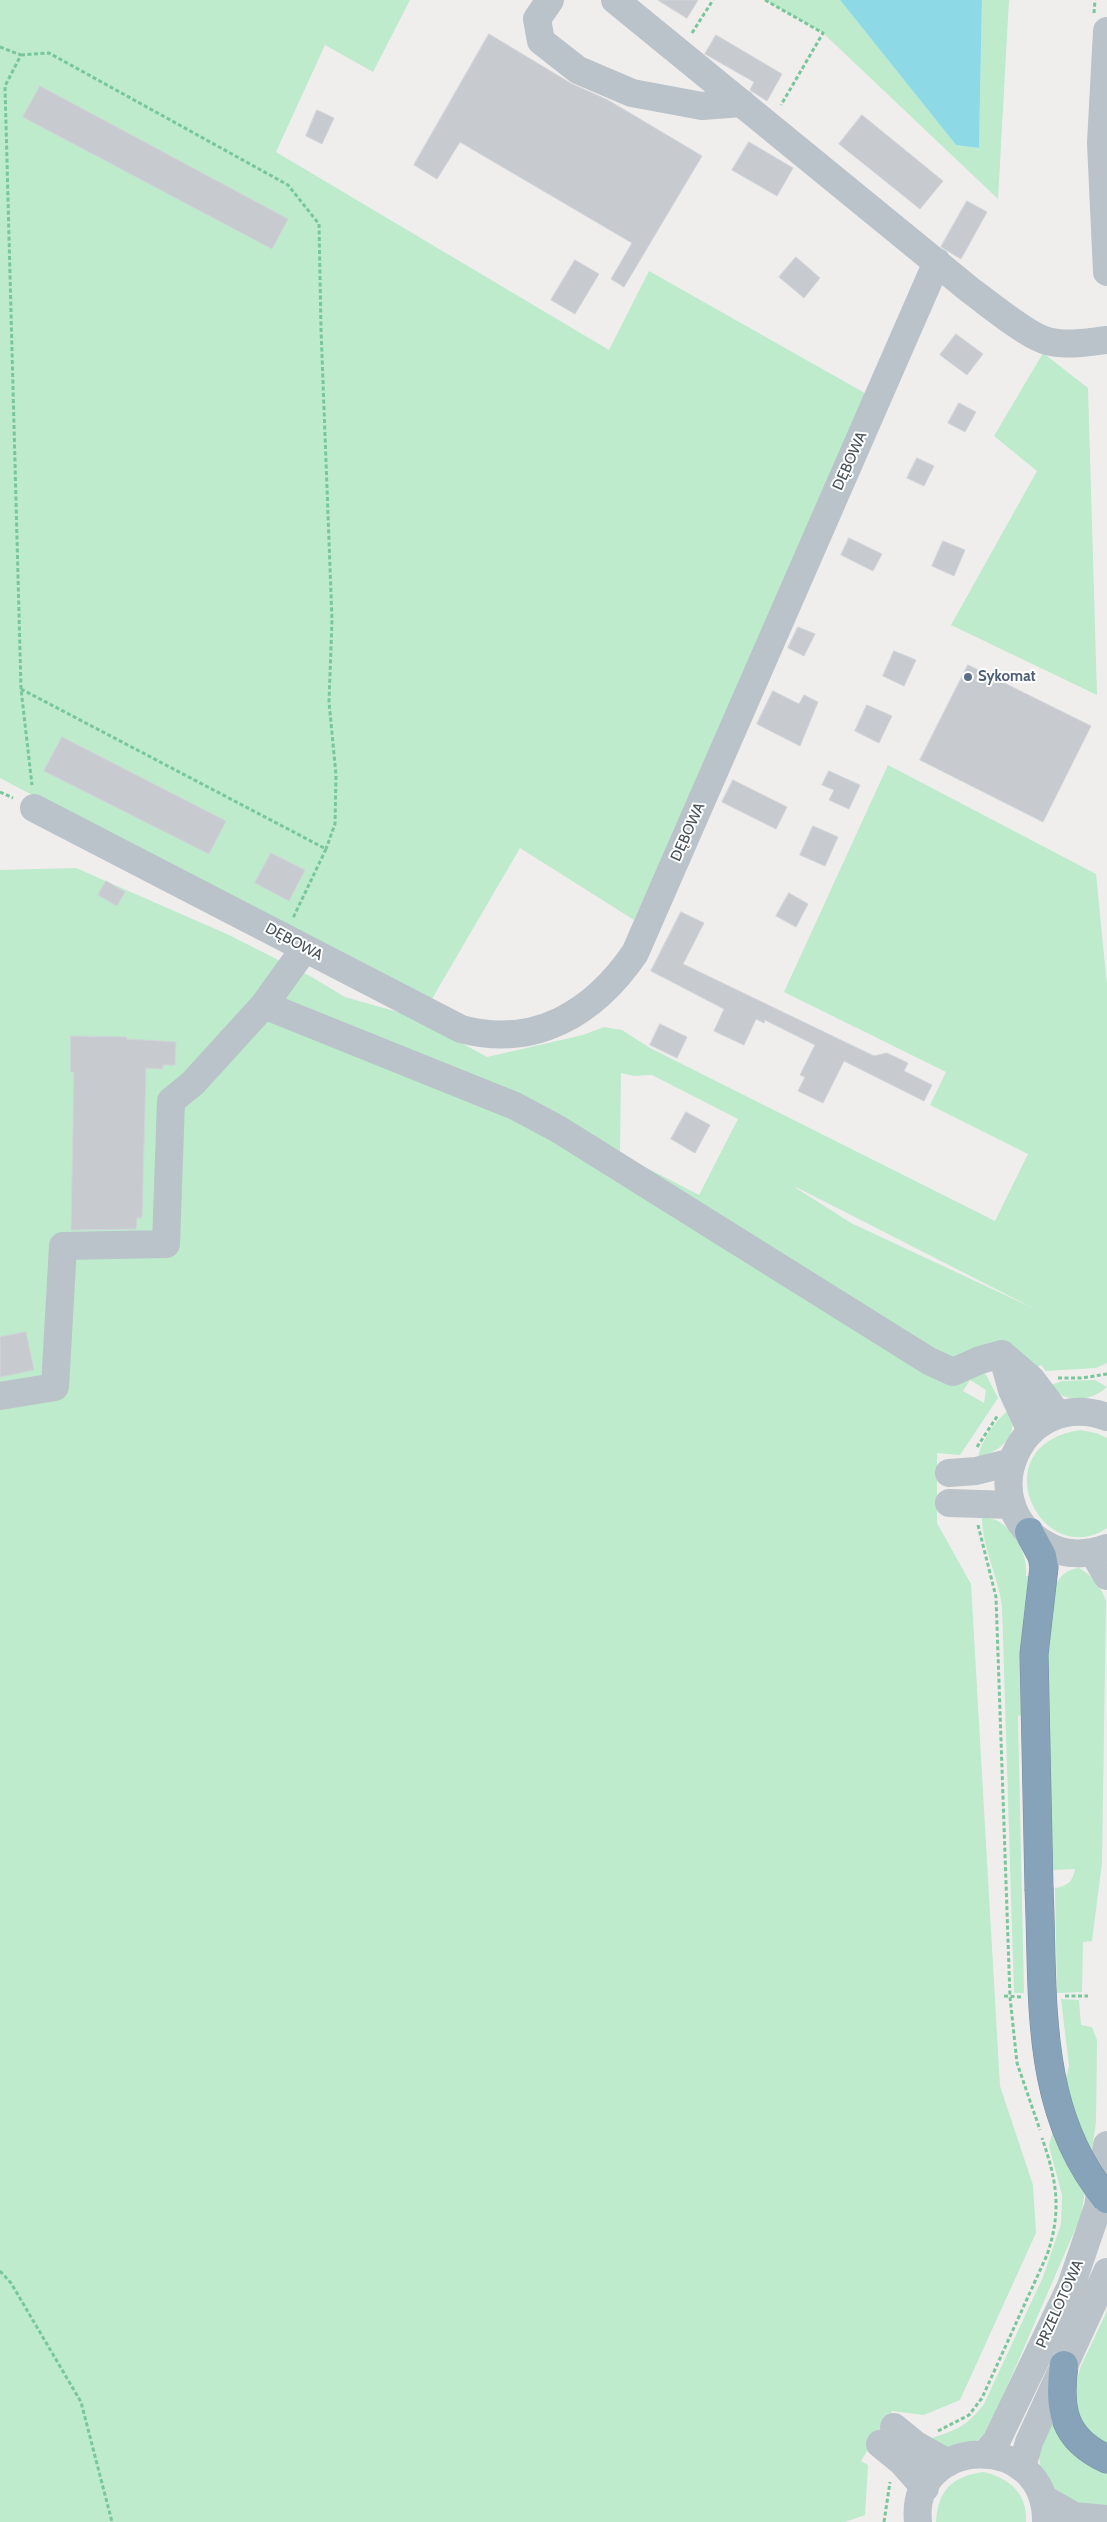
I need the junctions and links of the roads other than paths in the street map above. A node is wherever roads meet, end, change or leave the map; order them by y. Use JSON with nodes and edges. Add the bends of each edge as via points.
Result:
{"nodes":[{"id":1,"x":550,"y":0,"type":"edge"},
{"id":2,"x":615,"y":0,"type":"edge"},
{"id":3,"x":1107,"y":31,"type":"edge"},
{"id":4,"x":742,"y":103,"type":"junction"},
{"id":5,"x":937,"y":262,"type":"junction"},
{"id":6,"x":1107,"y":272,"type":"edge"},
{"id":7,"x":1107,"y":340,"type":"edge"},
{"id":8,"x":34,"y":808,"type":"road end"},
{"id":9,"x":295,"y":942,"type":"junction"},
{"id":10,"x":264,"y":1005,"type":"junction"},
{"id":11,"x":1027,"y":1394,"type":"junction"},
{"id":12,"x":0,"y":1396,"type":"edge"},
{"id":13,"x":1101,"y":1409,"type":"edge"},
{"id":14,"x":1058,"y":1415,"type":"junction"},
{"id":15,"x":1031,"y":1431,"type":"junction"},
{"id":16,"x":1012,"y":1462,"type":"junction"},
{"id":17,"x":949,"y":1473,"type":"dead end"},
{"id":18,"x":949,"y":1503,"type":"dead end"},
{"id":19,"x":1012,"y":1505,"type":"junction"},
{"id":20,"x":1029,"y":1532,"type":"junction"},
{"id":21,"x":1100,"y":1550,"type":"edge"},
{"id":22,"x":1107,"y":1576,"type":"edge"},
{"id":23,"x":1107,"y":2145,"type":"edge"},
{"id":24,"x":1107,"y":2198,"type":"edge"},
{"id":25,"x":1107,"y":2272,"type":"edge"},
{"id":26,"x":1064,"y":2365,"type":"junction"},
{"id":27,"x":887,"y":2436,"type":"dead end"},
{"id":28,"x":986,"y":2453,"type":"junction"},
{"id":29,"x":909,"y":2454,"type":"junction"},
{"id":30,"x":1107,"y":2459,"type":"edge"},
{"id":31,"x":948,"y":2463,"type":"junction"},
{"id":32,"x":1022,"y":2467,"type":"junction"},
{"id":33,"x":925,"y":2488,"type":"junction"},
{"id":34,"x":1045,"y":2511,"type":"edge"},
{"id":35,"x":1107,"y":2519,"type":"edge"},
{"id":36,"x":918,"y":2522,"type":"edge"}],
"edges":[{"from":1,"to":4,"type":"street","via":[[537,19],[541,41],[578,70],[632,93],[702,106]]},
{"from":2,"to":4,"type":"street"},
{"from":3,"to":6,"type":"street","via":[[1101,143]]},
{"from":4,"to":5,"type":"street"},
{"from":5,"to":7,"type":"street","via":[[1007,318],[1044,340],[1078,343]]},
{"from":5,"to":9,"type":"street","name":"DĘBOWA","via":[[635,952],[619,976],[574,1016],[545,1028],[507,1035],[482,1035],[461,1029]]},
{"from":8,"to":9,"type":"street","name":"DĘBOWA"},
{"from":9,"to":10,"type":"street"},
{"from":10,"to":11,"type":"street","via":[[515,1106],[558,1129],[929,1361],[953,1372],[1002,1354],[1031,1379]]},
{"from":10,"to":12,"type":"street","via":[[193,1084],[171,1100],[166,1244],[63,1246],[55,1387]]},
{"from":11,"to":14,"type":"street"},
{"from":11,"to":15,"type":"street"},
{"from":13,"to":14,"type":"street"},
{"from":14,"to":15,"type":"street"},
{"from":15,"to":16,"type":"street","via":[[1019,1445]]},
{"from":16,"to":17,"type":"street","via":[[976,1471]]},
{"from":16,"to":19,"type":"street","via":[[1008,1484]]},
{"from":18,"to":19,"type":"street"},
{"from":19,"to":20,"type":"street"},
{"from":20,"to":21,"type":"street","via":[[1058,1550],[1075,1553]]},
{"from":20,"to":24,"type":"highway","bridge":true,"via":[[1044,1567],[1034,1654],[1039,1888],[1048,2066],[1064,2129],[1088,2176]]},
{"from":21,"to":22,"type":"street"},
{"from":23,"to":28,"type":"street","name":"PRZELOTOWA","via":[[1098,2207],[1071,2286],[996,2442]]},
{"from":25,"to":26,"type":"street","name":"PRZELOTOWA"},
{"from":26,"to":30,"type":"highway","via":[[1061,2391],[1065,2418],[1086,2447]]},
{"from":26,"to":32,"type":"street","name":"PRZELOTOWA","via":[[1029,2442]]},
{"from":27,"to":29,"type":"street"},
{"from":28,"to":31,"type":"street","via":[[966,2455]]},
{"from":28,"to":32,"type":"street","via":[[1005,2457]]},
{"from":29,"to":31,"type":"street"},
{"from":29,"to":33,"type":"street"},
{"from":31,"to":33,"type":"street"},
{"from":32,"to":34,"type":"street","via":[[1036,2482]]},
{"from":33,"to":36,"type":"street","via":[[919,2502]]},
{"from":34,"to":35,"type":"street"}]}
